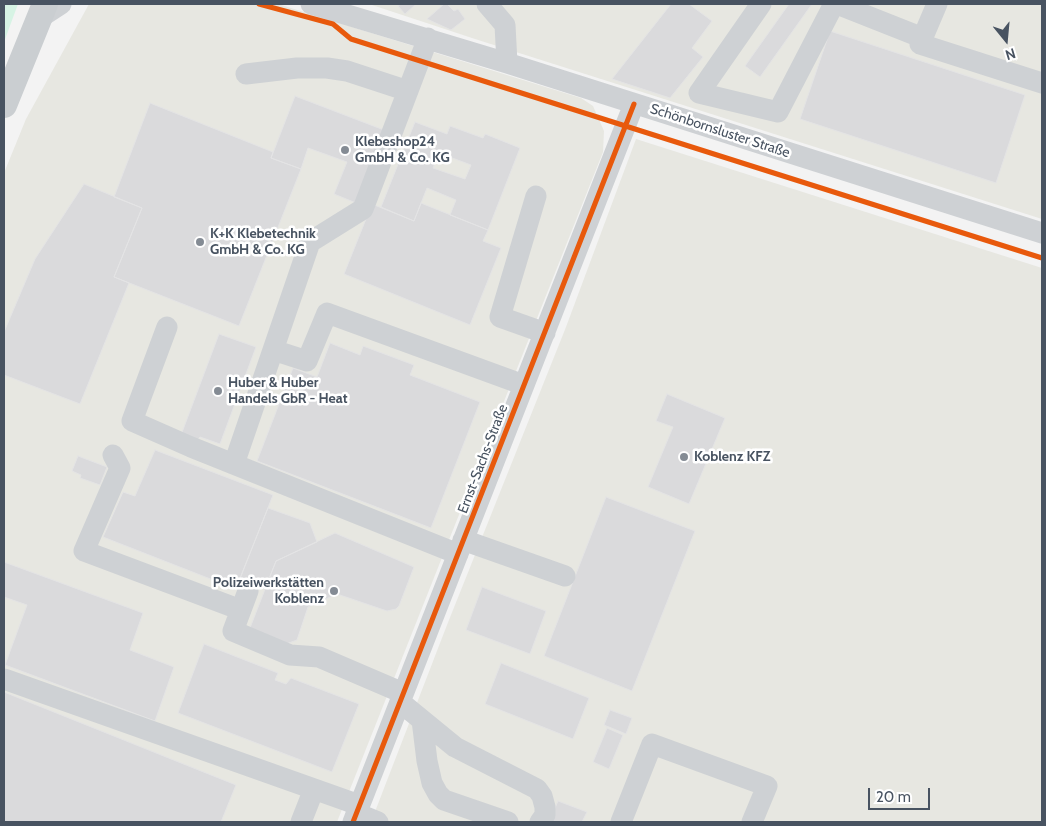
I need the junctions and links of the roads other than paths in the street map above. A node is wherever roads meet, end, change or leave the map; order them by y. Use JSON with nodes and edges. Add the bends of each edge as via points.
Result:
{"nodes":[{"id":1,"x":61,"y":4,"type":"edge"},
{"id":2,"x":311,"y":4,"type":"edge"},
{"id":3,"x":487,"y":4,"type":"edge"},
{"id":4,"x":761,"y":4,"type":"edge"},
{"id":5,"x":835,"y":4,"type":"edge"},
{"id":6,"x":937,"y":4,"type":"edge"},
{"id":7,"x":41,"y":12,"type":"edge"},
{"id":8,"x":428,"y":38,"type":"junction"},
{"id":9,"x":923,"y":38,"type":"junction"},
{"id":10,"x":507,"y":63,"type":"junction"},
{"id":11,"x":246,"y":74,"type":"dead end"},
{"id":12,"x":1042,"y":83,"type":"edge"},
{"id":13,"x":408,"y":91,"type":"junction"},
{"id":14,"x":634,"y":104,"type":"junction"},
{"id":15,"x":4,"y":105,"type":"edge"},
{"id":16,"x":536,"y":196,"type":"dead end"},
{"id":17,"x":1042,"y":233,"type":"edge"},
{"id":18,"x":167,"y":328,"type":"dead end"},
{"id":19,"x":545,"y":333,"type":"junction"},
{"id":20,"x":273,"y":350,"type":"junction"},
{"id":21,"x":524,"y":385,"type":"junction"},
{"id":22,"x":113,"y":455,"type":"dead end"},
{"id":23,"x":234,"y":464,"type":"junction"},
{"id":24,"x":461,"y":547,"type":"junction"},
{"id":25,"x":565,"y":576,"type":"dead end"},
{"id":26,"x":4,"y":679,"type":"edge"},
{"id":27,"x":401,"y":698,"type":"junction"},
{"id":28,"x":422,"y":720,"type":"junction"},
{"id":29,"x":314,"y":789,"type":"junction"},
{"id":30,"x":356,"y":814,"type":"edge"},
{"id":31,"x":301,"y":822,"type":"edge"},
{"id":32,"x":378,"y":822,"type":"edge"},
{"id":33,"x":508,"y":822,"type":"edge"},
{"id":34,"x":540,"y":822,"type":"edge"},
{"id":35,"x":621,"y":822,"type":"edge"},
{"id":36,"x":752,"y":822,"type":"edge"}],
"edges":[{"from":1,"to":7,"type":"street"},
{"from":2,"to":8,"type":"street","name":"Schönbornsluster Straße"},
{"from":3,"to":10,"type":"street","via":[[505,25]]},
{"from":4,"to":5,"type":"street","via":[[699,93],[778,112]]},
{"from":5,"to":9,"type":"street"},
{"from":6,"to":9,"type":"street"},
{"from":7,"to":15,"type":"main road"},
{"from":8,"to":10,"type":"street","name":"Schönbornsluster Straße"},
{"from":8,"to":13,"type":"street"},
{"from":9,"to":12,"type":"street","via":[[920,44]]},
{"from":10,"to":14,"type":"street","name":"Schönbornsluster Straße"},
{"from":11,"to":13,"type":"street","via":[[327,68],[347,71]]},
{"from":13,"to":20,"type":"street","via":[[363,209],[310,242]]},
{"from":14,"to":17,"type":"street","name":"Schönbornsluster Straße"},
{"from":14,"to":19,"type":"street","name":"Ernst-Sachs-Straße"},
{"from":16,"to":19,"type":"street","via":[[500,317]]},
{"from":18,"to":23,"type":"street","via":[[132,421]]},
{"from":19,"to":21,"type":"street","name":"Ernst-Sachs-Straße"},
{"from":20,"to":21,"type":"street","via":[[307,361],[327,313]]},
{"from":20,"to":23,"type":"street"},
{"from":21,"to":24,"type":"street","name":"Ernst-Sachs-Straße"},
{"from":22,"to":27,"type":"street","via":[[120,468],[84,551],[244,601],[233,631],[290,655],[319,657]]},
{"from":23,"to":24,"type":"street"},
{"from":24,"to":25,"type":"street"},
{"from":24,"to":27,"type":"street","name":"Ernst-Sachs-Straße"},
{"from":26,"to":29,"type":"street"},
{"from":27,"to":28,"type":"street"},
{"from":27,"to":30,"type":"street","name":"Ernst-Sachs-Straße"},
{"from":28,"to":33,"type":"street","via":[[432,783],[438,794],[444,800]]},
{"from":28,"to":34,"type":"street","via":[[455,747],[537,790],[542,796],[545,815]]},
{"from":29,"to":30,"type":"street"},
{"from":29,"to":31,"type":"street"},
{"from":30,"to":32,"type":"street"},
{"from":35,"to":36,"type":"street","via":[[652,744],[767,786]]}]}
